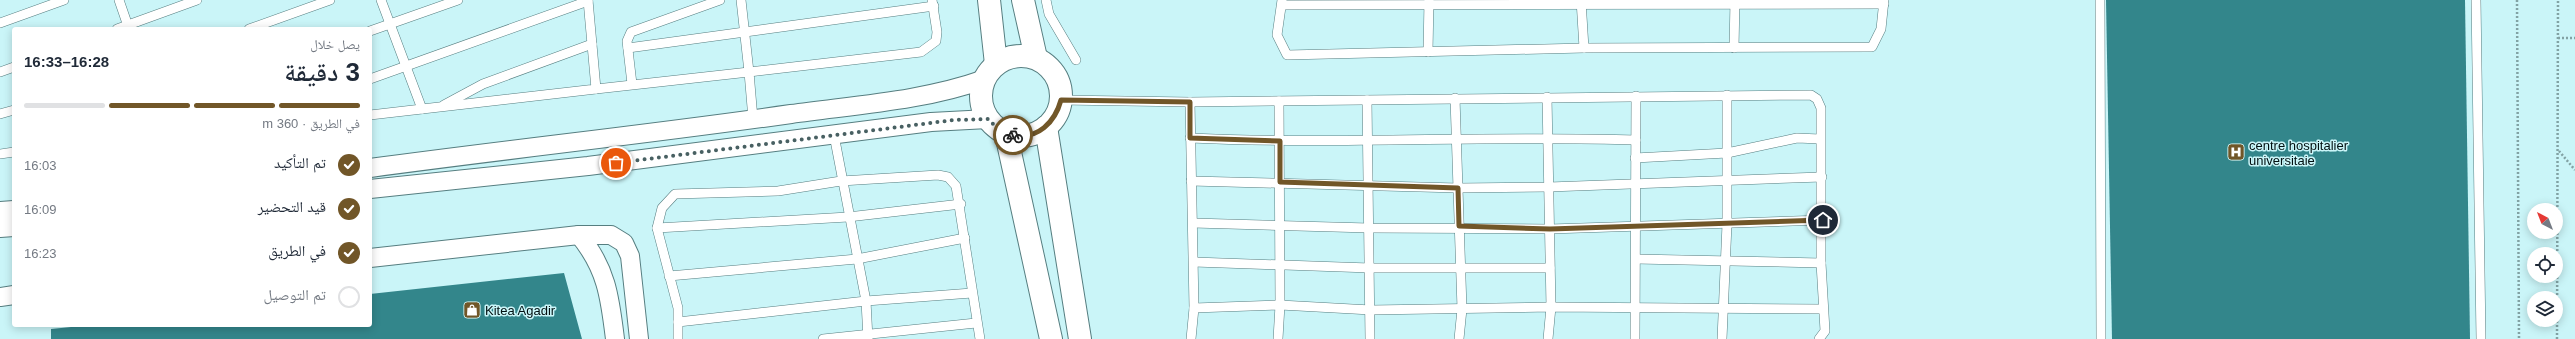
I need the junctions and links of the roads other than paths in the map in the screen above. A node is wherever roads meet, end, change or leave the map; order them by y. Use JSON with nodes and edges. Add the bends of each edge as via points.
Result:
{"nodes":[{"id":1,"x":64,"y":0,"type":"edge"},
{"id":2,"x":119,"y":0,"type":"edge"},
{"id":3,"x":197,"y":0,"type":"edge"},
{"id":4,"x":330,"y":0,"type":"edge"},
{"id":5,"x":381,"y":0,"type":"edge"},
{"id":6,"x":458,"y":0,"type":"edge"},
{"id":7,"x":588,"y":0,"type":"edge"},
{"id":8,"x":720,"y":0,"type":"edge"},
{"id":9,"x":741,"y":0,"type":"edge"},
{"id":10,"x":989,"y":0,"type":"edge"},
{"id":11,"x":1023,"y":0,"type":"edge"},
{"id":12,"x":1046,"y":0,"type":"edge"},
{"id":13,"x":2100,"y":0,"type":"edge"},
{"id":14,"x":2476,"y":0,"type":"edge"},
{"id":15,"x":1735,"y":2,"type":"edge"},
{"id":16,"x":1884,"y":2,"type":"edge"},
{"id":17,"x":933,"y":3,"type":"edge"},
{"id":18,"x":1282,"y":3,"type":"edge"},
{"id":19,"x":1429,"y":3,"type":"edge"},
{"id":20,"x":1581,"y":3,"type":"edge"},
{"id":21,"x":0,"y":23,"type":"edge"},
{"id":22,"x":390,"y":24,"type":"junction"},
{"id":23,"x":128,"y":27,"type":"edge"},
{"id":24,"x":255,"y":27,"type":"edge"},
{"id":25,"x":372,"y":30,"type":"edge"},
{"id":26,"x":744,"y":33,"type":"junction"},
{"id":27,"x":592,"y":44,"type":"junction"},
{"id":28,"x":628,"y":48,"type":"junction"},
{"id":29,"x":1584,"y":48,"type":"junction"},
{"id":30,"x":1734,"y":48,"type":"junction"},
{"id":31,"x":1428,"y":52,"type":"junction"},
{"id":32,"x":1036,"y":58,"type":"junction"},
{"id":33,"x":1076,"y":60,"type":"dead end"},
{"id":34,"x":12,"y":68,"type":"edge"},
{"id":35,"x":406,"y":68,"type":"junction"},
{"id":36,"x":0,"y":72,"type":"edge"},
{"id":37,"x":748,"y":72,"type":"junction"},
{"id":38,"x":990,"y":72,"type":"junction"},
{"id":39,"x":372,"y":78,"type":"edge"},
{"id":40,"x":632,"y":84,"type":"junction"},
{"id":41,"x":596,"y":89,"type":"junction"},
{"id":42,"x":1727,"y":94,"type":"junction"},
{"id":43,"x":1636,"y":96,"type":"junction"},
{"id":44,"x":1547,"y":97,"type":"junction"},
{"id":45,"x":1455,"y":98,"type":"junction"},
{"id":46,"x":1061,"y":100,"type":"junction"},
{"id":47,"x":1367,"y":100,"type":"junction"},
{"id":48,"x":1280,"y":101,"type":"junction"},
{"id":49,"x":1190,"y":102,"type":"junction"},
{"id":50,"x":440,"y":108,"type":"junction"},
{"id":51,"x":422,"y":109,"type":"junction"},
{"id":52,"x":12,"y":111,"type":"edge"},
{"id":53,"x":0,"y":114,"type":"edge"},
{"id":54,"x":372,"y":115,"type":"edge"},
{"id":55,"x":753,"y":119,"type":"junction"},
{"id":56,"x":988,"y":119,"type":"junction"},
{"id":57,"x":1046,"y":127,"type":"junction"},
{"id":58,"x":834,"y":134,"type":"junction"},
{"id":59,"x":1006,"y":134,"type":"junction"},
{"id":60,"x":1548,"y":137,"type":"junction"},
{"id":61,"x":1190,"y":138,"type":"junction"},
{"id":62,"x":1820,"y":139,"type":"junction"},
{"id":63,"x":1368,"y":140,"type":"junction"},
{"id":64,"x":1456,"y":140,"type":"junction"},
{"id":65,"x":1636,"y":140,"type":"junction"},
{"id":66,"x":1280,"y":141,"type":"junction"},
{"id":67,"x":12,"y":152,"type":"edge"},
{"id":68,"x":0,"y":154,"type":"edge"},
{"id":69,"x":1727,"y":154,"type":"junction"},
{"id":70,"x":1635,"y":158,"type":"junction"},
{"id":71,"x":372,"y":168,"type":"edge"},
{"id":72,"x":1822,"y":177,"type":"junction"},
{"id":73,"x":1726,"y":179,"type":"junction"},
{"id":74,"x":841,"y":181,"type":"junction"},
{"id":75,"x":1191,"y":181,"type":"junction"},
{"id":76,"x":1280,"y":182,"type":"junction"},
{"id":77,"x":1369,"y":184,"type":"junction"},
{"id":78,"x":1635,"y":184,"type":"junction"},
{"id":79,"x":1549,"y":187,"type":"junction"},
{"id":80,"x":1458,"y":188,"type":"junction"},
{"id":81,"x":372,"y":189,"type":"edge"},
{"id":82,"x":961,"y":204,"type":"junction"},
{"id":83,"x":12,"y":210,"type":"edge"},
{"id":84,"x":0,"y":211,"type":"edge"},
{"id":85,"x":848,"y":217,"type":"junction"},
{"id":86,"x":1823,"y":220,"type":"junction"},
{"id":87,"x":1193,"y":223,"type":"junction"},
{"id":88,"x":1727,"y":224,"type":"junction"},
{"id":89,"x":1280,"y":225,"type":"junction"},
{"id":90,"x":1459,"y":226,"type":"junction"},
{"id":91,"x":1637,"y":226,"type":"junction"},
{"id":92,"x":12,"y":227,"type":"edge"},
{"id":93,"x":0,"y":228,"type":"edge"},
{"id":94,"x":657,"y":228,"type":"junction"},
{"id":95,"x":1370,"y":228,"type":"junction"},
{"id":96,"x":1550,"y":229,"type":"junction"},
{"id":97,"x":579,"y":235,"type":"junction"},
{"id":98,"x":965,"y":238,"type":"junction"},
{"id":99,"x":372,"y":258,"type":"edge"},
{"id":100,"x":857,"y":259,"type":"junction"},
{"id":101,"x":1636,"y":259,"type":"junction"},
{"id":102,"x":1194,"y":262,"type":"junction"},
{"id":103,"x":1724,"y":262,"type":"junction"},
{"id":104,"x":1821,"y":263,"type":"junction"},
{"id":105,"x":1280,"y":267,"type":"junction"},
{"id":106,"x":1460,"y":267,"type":"junction"},
{"id":107,"x":1370,"y":268,"type":"junction"},
{"id":108,"x":1550,"y":268,"type":"junction"},
{"id":109,"x":669,"y":276,"type":"junction"},
{"id":110,"x":972,"y":293,"type":"junction"},
{"id":111,"x":12,"y":295,"type":"edge"},
{"id":112,"x":0,"y":297,"type":"edge"},
{"id":113,"x":866,"y":301,"type":"junction"},
{"id":114,"x":1280,"y":305,"type":"junction"},
{"id":115,"x":1550,"y":307,"type":"junction"},
{"id":116,"x":1722,"y":307,"type":"junction"},
{"id":117,"x":1194,"y":308,"type":"junction"},
{"id":118,"x":1462,"y":309,"type":"junction"},
{"id":119,"x":1636,"y":309,"type":"junction"},
{"id":120,"x":1371,"y":310,"type":"junction"},
{"id":121,"x":1824,"y":310,"type":"junction"},
{"id":122,"x":678,"y":322,"type":"junction"},
{"id":123,"x":976,"y":323,"type":"junction"},
{"id":124,"x":868,"y":337,"type":"edge"},
{"id":125,"x":615,"y":339,"type":"edge"},
{"id":126,"x":639,"y":339,"type":"edge"},
{"id":127,"x":678,"y":339,"type":"edge"},
{"id":128,"x":823,"y":339,"type":"edge"},
{"id":129,"x":980,"y":339,"type":"edge"},
{"id":130,"x":1051,"y":339,"type":"edge"},
{"id":131,"x":1080,"y":339,"type":"edge"},
{"id":132,"x":1191,"y":339,"type":"edge"},
{"id":133,"x":1278,"y":339,"type":"edge"},
{"id":134,"x":1370,"y":339,"type":"edge"},
{"id":135,"x":1459,"y":339,"type":"edge"},
{"id":136,"x":1548,"y":339,"type":"edge"},
{"id":137,"x":1635,"y":339,"type":"edge"},
{"id":138,"x":1722,"y":339,"type":"edge"},
{"id":139,"x":1820,"y":339,"type":"edge"},
{"id":140,"x":2101,"y":339,"type":"edge"},
{"id":141,"x":2481,"y":339,"type":"edge"}],
"edges":[{"from":1,"to":21,"type":"lane"},
{"from":2,"to":23,"type":"lane"},
{"from":3,"to":23,"type":"lane"},
{"from":4,"to":24,"type":"lane"},
{"from":5,"to":22,"type":"lane"},
{"from":6,"to":22,"type":"lane"},
{"from":7,"to":27,"type":"lane"},
{"from":7,"to":35,"type":"lane"},
{"from":8,"to":28,"type":"lane","via":[[631,32],[628,36]]},
{"from":9,"to":26,"type":"lane"},
{"from":10,"to":38,"type":"street"},
{"from":11,"to":32,"type":"street"},
{"from":12,"to":33,"type":"lane","via":[[1049,14]]},
{"from":13,"to":140,"type":"lane"},
{"from":14,"to":141,"type":"lane"},
{"from":15,"to":16,"type":"lane"},
{"from":15,"to":20,"type":"lane"},
{"from":15,"to":30,"type":"lane"},
{"from":16,"to":30,"type":"lane","via":[[1881,29],[1872,47]]},
{"from":17,"to":26,"type":"lane"},
{"from":17,"to":37,"type":"lane","via":[[936,41],[921,52]]},
{"from":18,"to":19,"type":"lane"},
{"from":18,"to":31,"type":"lane","via":[[1277,35],[1287,55]]},
{"from":19,"to":20,"type":"lane"},
{"from":19,"to":31,"type":"lane"},
{"from":20,"to":29,"type":"lane"},
{"from":22,"to":25,"type":"lane"},
{"from":22,"to":35,"type":"lane"},
{"from":26,"to":28,"type":"lane"},
{"from":26,"to":37,"type":"lane"},
{"from":27,"to":41,"type":"lane"},
{"from":27,"to":50,"type":"lane","via":[[483,84]]},
{"from":28,"to":40,"type":"lane"},
{"from":29,"to":30,"type":"lane"},
{"from":29,"to":31,"type":"lane"},
{"from":32,"to":38,"type":"street","via":[[1015,56]]},
{"from":32,"to":46,"type":"street","via":[[1047,65],[1056,76],[1061,90]]},
{"from":34,"to":36,"type":"lane"},
{"from":35,"to":39,"type":"lane"},
{"from":35,"to":51,"type":"lane"},
{"from":37,"to":40,"type":"lane"},
{"from":37,"to":55,"type":"lane"},
{"from":38,"to":55,"type":"street","via":[[911,96]]},
{"from":38,"to":56,"type":"street","via":[[981,92],[981,102]]},
{"from":40,"to":41,"type":"lane"},
{"from":41,"to":50,"type":"lane"},
{"from":42,"to":43,"type":"lane"},
{"from":42,"to":62,"type":"lane","via":[[1811,95],[1817,99],[1821,108]]},
{"from":42,"to":69,"type":"lane"},
{"from":43,"to":44,"type":"lane"},
{"from":43,"to":65,"type":"lane"},
{"from":44,"to":45,"type":"lane"},
{"from":44,"to":60,"type":"lane"},
{"from":45,"to":47,"type":"lane"},
{"from":45,"to":64,"type":"lane"},
{"from":46,"to":49,"type":"lane"},
{"from":46,"to":57,"type":"street","via":[[1056,115]]},
{"from":47,"to":48,"type":"lane"},
{"from":47,"to":63,"type":"lane"},
{"from":48,"to":49,"type":"lane"},
{"from":48,"to":66,"type":"lane"},
{"from":49,"to":61,"type":"lane"},
{"from":50,"to":51,"type":"lane"},
{"from":51,"to":54,"type":"lane"},
{"from":52,"to":53,"type":"lane"},
{"from":55,"to":71,"type":"street"},
{"from":56,"to":58,"type":"street","via":[[954,120]]},
{"from":56,"to":59,"type":"street"},
{"from":57,"to":59,"type":"street","via":[[1027,136]]},
{"from":57,"to":131,"type":"street"},
{"from":58,"to":74,"type":"lane"},
{"from":58,"to":81,"type":"street","via":[[588,166]]},
{"from":59,"to":130,"type":"street"},
{"from":60,"to":64,"type":"lane"},
{"from":60,"to":65,"type":"lane"},
{"from":60,"to":79,"type":"lane"},
{"from":61,"to":66,"type":"lane"},
{"from":61,"to":75,"type":"lane"},
{"from":62,"to":69,"type":"lane","via":[[1797,138]]},
{"from":62,"to":72,"type":"lane"},
{"from":63,"to":64,"type":"lane"},
{"from":63,"to":66,"type":"lane"},
{"from":63,"to":77,"type":"lane"},
{"from":64,"to":80,"type":"lane"},
{"from":65,"to":70,"type":"lane"},
{"from":66,"to":76,"type":"lane"},
{"from":67,"to":68,"type":"lane"},
{"from":69,"to":70,"type":"lane"},
{"from":69,"to":73,"type":"lane"},
{"from":70,"to":78,"type":"lane"},
{"from":72,"to":73,"type":"lane"},
{"from":72,"to":86,"type":"lane"},
{"from":73,"to":78,"type":"lane"},
{"from":73,"to":88,"type":"lane"},
{"from":74,"to":82,"type":"lane","via":[[938,175],[948,177],[956,186]]},
{"from":74,"to":85,"type":"lane"},
{"from":74,"to":94,"type":"lane","via":[[778,191],[675,194],[662,208]]},
{"from":75,"to":76,"type":"lane"},
{"from":75,"to":87,"type":"lane"},
{"from":76,"to":77,"type":"lane"},
{"from":76,"to":89,"type":"lane"},
{"from":77,"to":80,"type":"lane"},
{"from":77,"to":95,"type":"lane"},
{"from":78,"to":79,"type":"lane"},
{"from":78,"to":91,"type":"lane"},
{"from":79,"to":80,"type":"lane"},
{"from":79,"to":96,"type":"lane"},
{"from":80,"to":90,"type":"lane"},
{"from":82,"to":85,"type":"lane"},
{"from":82,"to":98,"type":"lane"},
{"from":83,"to":84,"type":"street"},
{"from":85,"to":94,"type":"lane"},
{"from":85,"to":100,"type":"lane"},
{"from":86,"to":88,"type":"lane"},
{"from":86,"to":104,"type":"lane"},
{"from":87,"to":89,"type":"lane"},
{"from":87,"to":102,"type":"lane"},
{"from":88,"to":91,"type":"lane"},
{"from":88,"to":103,"type":"lane"},
{"from":89,"to":95,"type":"lane"},
{"from":89,"to":105,"type":"lane"},
{"from":90,"to":95,"type":"lane"},
{"from":90,"to":96,"type":"lane"},
{"from":90,"to":106,"type":"lane"},
{"from":91,"to":96,"type":"lane"},
{"from":91,"to":101,"type":"lane"},
{"from":92,"to":93,"type":"street"},
{"from":94,"to":109,"type":"lane"},
{"from":95,"to":107,"type":"lane"},
{"from":96,"to":108,"type":"lane"},
{"from":97,"to":99,"type":"street"},
{"from":97,"to":125,"type":"street","via":[[592,251],[609,289]]},
{"from":97,"to":126,"type":"street","via":[[610,235],[624,243],[630,256]]},
{"from":98,"to":100,"type":"lane"},
{"from":98,"to":110,"type":"lane"},
{"from":100,"to":109,"type":"lane"},
{"from":100,"to":113,"type":"lane"},
{"from":101,"to":103,"type":"lane"},
{"from":101,"to":119,"type":"lane"},
{"from":102,"to":105,"type":"lane"},
{"from":102,"to":117,"type":"lane"},
{"from":103,"to":104,"type":"lane"},
{"from":103,"to":116,"type":"lane"},
{"from":104,"to":121,"type":"lane"},
{"from":105,"to":107,"type":"lane"},
{"from":105,"to":114,"type":"lane"},
{"from":106,"to":107,"type":"lane"},
{"from":106,"to":108,"type":"lane"},
{"from":106,"to":118,"type":"lane"},
{"from":107,"to":120,"type":"lane"},
{"from":108,"to":115,"type":"lane"},
{"from":109,"to":122,"type":"lane","via":[[678,308]]},
{"from":110,"to":113,"type":"lane"},
{"from":110,"to":123,"type":"lane"},
{"from":111,"to":112,"type":"street"},
{"from":113,"to":122,"type":"lane"},
{"from":113,"to":124,"type":"lane"},
{"from":114,"to":117,"type":"lane"},
{"from":114,"to":120,"type":"lane"},
{"from":114,"to":133,"type":"lane"},
{"from":115,"to":118,"type":"lane"},
{"from":115,"to":119,"type":"lane"},
{"from":115,"to":136,"type":"lane"},
{"from":116,"to":119,"type":"lane"},
{"from":116,"to":121,"type":"lane"},
{"from":116,"to":138,"type":"lane"},
{"from":117,"to":132,"type":"lane"},
{"from":118,"to":120,"type":"lane"},
{"from":118,"to":135,"type":"lane"},
{"from":119,"to":137,"type":"lane"},
{"from":120,"to":134,"type":"lane"},
{"from":121,"to":139,"type":"lane","via":[[1825,331]]},
{"from":122,"to":127,"type":"lane"},
{"from":123,"to":124,"type":"lane"},
{"from":123,"to":129,"type":"lane"},
{"from":124,"to":128,"type":"lane"}]}
